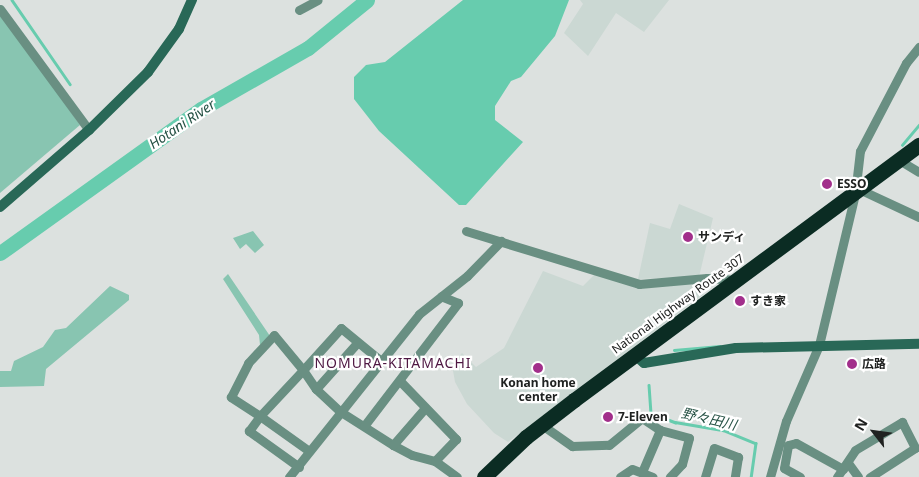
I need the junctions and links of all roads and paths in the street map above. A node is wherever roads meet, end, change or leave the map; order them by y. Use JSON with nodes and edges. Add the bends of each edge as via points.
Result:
{"nodes":[{"id":1,"x":192,"y":0,"type":"edge"},
{"id":2,"x":318,"y":0,"type":"edge"},
{"id":3,"x":0,"y":9,"type":"edge"},
{"id":4,"x":299,"y":10,"type":"dead end"},
{"id":5,"x":919,"y":47,"type":"edge"},
{"id":6,"x":89,"y":130,"type":"junction"},
{"id":7,"x":919,"y":145,"type":"edge"},
{"id":8,"x":897,"y":162,"type":"junction"},
{"id":9,"x":919,"y":172,"type":"edge"},
{"id":10,"x":858,"y":192,"type":"junction"},
{"id":11,"x":0,"y":207,"type":"edge"},
{"id":12,"x":919,"y":217,"type":"edge"},
{"id":13,"x":466,"y":231,"type":"dead end"},
{"id":14,"x":501,"y":241,"type":"junction"},
{"id":15,"x":736,"y":280,"type":"junction"},
{"id":16,"x":441,"y":296,"type":"junction"},
{"id":17,"x":358,"y":343,"type":"junction"},
{"id":18,"x":919,"y":344,"type":"edge"},
{"id":19,"x":819,"y":345,"type":"junction"},
{"id":20,"x":635,"y":355,"type":"junction"},
{"id":21,"x":381,"y":361,"type":"junction"},
{"id":22,"x":303,"y":370,"type":"junction"},
{"id":23,"x":400,"y":381,"type":"junction"},
{"id":24,"x":316,"y":390,"type":"junction"},
{"id":25,"x":425,"y":408,"type":"junction"},
{"id":26,"x":341,"y":412,"type":"junction"},
{"id":27,"x":260,"y":416,"type":"junction"},
{"id":28,"x":542,"y":425,"type":"junction"},
{"id":29,"x":364,"y":426,"type":"junction"},
{"id":30,"x":660,"y":430,"type":"junction"},
{"id":31,"x":393,"y":445,"type":"junction"},
{"id":32,"x":917,"y":448,"type":"edge"},
{"id":33,"x":309,"y":451,"type":"junction"},
{"id":34,"x":435,"y":461,"type":"junction"},
{"id":35,"x":299,"y":467,"type":"junction"},
{"id":36,"x":843,"y":470,"type":"edge"},
{"id":37,"x":642,"y":472,"type":"junction"},
{"id":38,"x":289,"y":477,"type":"edge"},
{"id":39,"x":457,"y":477,"type":"edge"},
{"id":40,"x":484,"y":477,"type":"edge"},
{"id":41,"x":620,"y":477,"type":"edge"},
{"id":42,"x":653,"y":477,"type":"edge"},
{"id":43,"x":670,"y":477,"type":"edge"},
{"id":44,"x":705,"y":477,"type":"edge"},
{"id":45,"x":735,"y":477,"type":"edge"},
{"id":46,"x":770,"y":477,"type":"edge"},
{"id":47,"x":800,"y":477,"type":"edge"},
{"id":48,"x":858,"y":477,"type":"edge"},
{"id":49,"x":870,"y":477,"type":"edge"}],
"edges":[{"from":1,"to":6,"type":"street","via":[[179,29],[148,72]]},
{"from":2,"to":4,"type":"street"},
{"from":3,"to":6,"type":"street"},
{"from":5,"to":10,"type":"street","via":[[906,64],[860,151]]},
{"from":6,"to":11,"type":"street"},
{"from":7,"to":8,"type":"highway","name":"National Highway Route 307"},
{"from":8,"to":9,"type":"street"},
{"from":8,"to":10,"type":"highway","name":"National Highway Route 307"},
{"from":10,"to":12,"type":"street"},
{"from":10,"to":15,"type":"highway","name":"National Highway Route 307"},
{"from":10,"to":19,"type":"street"},
{"from":13,"to":14,"type":"street"},
{"from":14,"to":15,"type":"street","via":[[639,284],[707,278]]},
{"from":14,"to":16,"type":"street"},
{"from":15,"to":20,"type":"highway","name":"National Highway Route 307"},
{"from":16,"to":21,"type":"street","via":[[419,314]]},
{"from":16,"to":23,"type":"street","via":[[458,303]]},
{"from":17,"to":21,"type":"street"},
{"from":17,"to":22,"type":"street","via":[[341,328]]},
{"from":17,"to":24,"type":"street"},
{"from":18,"to":19,"type":"street"},
{"from":19,"to":20,"type":"street","via":[[736,348],[644,363]]},
{"from":19,"to":46,"type":"street","via":[[786,421]]},
{"from":20,"to":28,"type":"highway","name":"National Highway Route 307"},
{"from":21,"to":26,"type":"street"},
{"from":22,"to":24,"type":"street"},
{"from":22,"to":27,"type":"street"},
{"from":22,"to":27,"type":"street","via":[[274,335],[248,363],[232,397]]},
{"from":23,"to":25,"type":"street"},
{"from":23,"to":29,"type":"street"},
{"from":24,"to":26,"type":"street"},
{"from":25,"to":31,"type":"street"},
{"from":25,"to":34,"type":"street","via":[[456,439]]},
{"from":26,"to":29,"type":"street"},
{"from":26,"to":33,"type":"street"},
{"from":27,"to":33,"type":"street"},
{"from":27,"to":35,"type":"street","via":[[249,431]]},
{"from":28,"to":30,"type":"street","via":[[572,446],[609,445],[642,418]]},
{"from":28,"to":40,"type":"highway","name":"National Highway Route 307"},
{"from":29,"to":31,"type":"street"},
{"from":30,"to":37,"type":"street"},
{"from":30,"to":43,"type":"street","via":[[689,438],[682,464]]},
{"from":31,"to":34,"type":"street","via":[[412,455]]},
{"from":32,"to":36,"type":"street","via":[[902,422],[855,450]]},
{"from":32,"to":49,"type":"street"},
{"from":33,"to":35,"type":"street"},
{"from":34,"to":39,"type":"street"},
{"from":35,"to":38,"type":"street"},
{"from":36,"to":47,"type":"street","via":[[796,443],[788,445],[784,468]]},
{"from":36,"to":48,"type":"street"},
{"from":37,"to":41,"type":"street","via":[[632,469]]},
{"from":37,"to":42,"type":"street"},
{"from":44,"to":45,"type":"street","via":[[714,448],[738,457]]}]}
